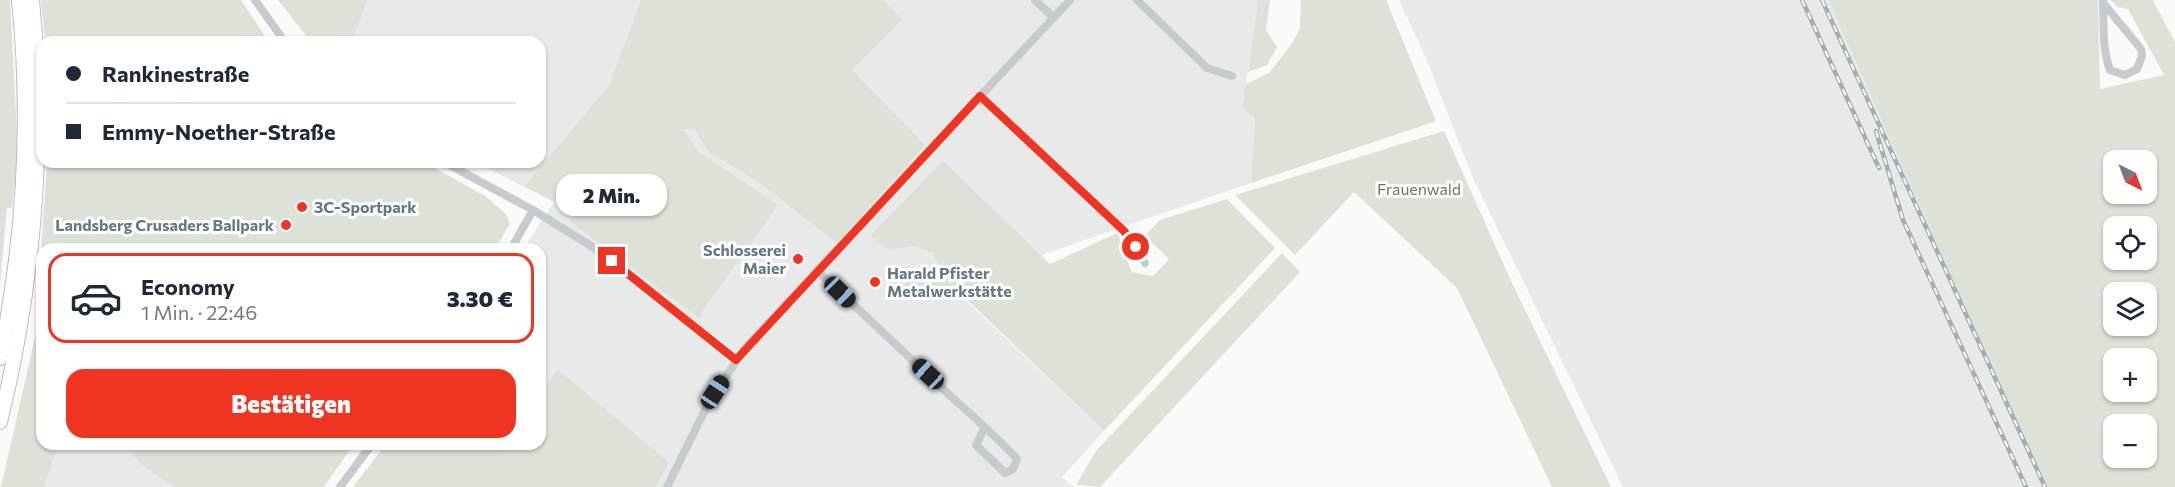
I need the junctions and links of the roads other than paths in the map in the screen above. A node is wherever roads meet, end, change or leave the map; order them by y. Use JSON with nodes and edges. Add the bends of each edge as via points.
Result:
{"nodes":[{"id":1,"x":19,"y":0,"type":"edge"},
{"id":2,"x":32,"y":0,"type":"edge"},
{"id":3,"x":255,"y":0,"type":"edge"},
{"id":4,"x":1035,"y":0,"type":"edge"},
{"id":5,"x":1070,"y":0,"type":"edge"},
{"id":6,"x":1137,"y":0,"type":"edge"},
{"id":7,"x":2103,"y":2,"type":"edge"},
{"id":8,"x":1053,"y":17,"type":"junction"},
{"id":9,"x":281,"y":36,"type":"edge"},
{"id":10,"x":1232,"y":76,"type":"dead end"},
{"id":11,"x":36,"y":79,"type":"edge"},
{"id":12,"x":980,"y":96,"type":"junction"},
{"id":13,"x":36,"y":168,"type":"edge"},
{"id":14,"x":455,"y":168,"type":"edge"},
{"id":15,"x":533,"y":210,"type":"junction"},
{"id":16,"x":514,"y":243,"type":"edge"},
{"id":17,"x":1145,"y":263,"type":"dead end"},
{"id":18,"x":818,"y":272,"type":"junction"},
{"id":19,"x":0,"y":358,"type":"edge"},
{"id":20,"x":736,"y":360,"type":"junction"},
{"id":21,"x":0,"y":422,"type":"edge"},
{"id":22,"x":985,"y":427,"type":"junction"},
{"id":23,"x":368,"y":450,"type":"edge"},
{"id":24,"x":340,"y":487,"type":"edge"},
{"id":25,"x":667,"y":487,"type":"edge"}],
"edges":[{"from":1,"to":19,"type":"highway","via":[[23,160],[15,262]]},
{"from":2,"to":11,"type":"highway"},
{"from":3,"to":9,"type":"street"},
{"from":4,"to":8,"type":"street"},
{"from":5,"to":8,"type":"street"},
{"from":6,"to":10,"type":"street","via":[[1207,68]]},
{"from":7,"to":7,"type":"street","via":[[2107,61],[2110,70],[2125,75],[2137,69],[2141,49]]},
{"from":8,"to":12,"type":"street"},
{"from":12,"to":17,"type":"street","via":[[1124,231]]},
{"from":12,"to":18,"type":"street"},
{"from":13,"to":21,"type":"highway","via":[[34,216],[17,344]]},
{"from":14,"to":15,"type":"street"},
{"from":15,"to":16,"type":"street"},
{"from":15,"to":20,"type":"street","via":[[632,275]]},
{"from":18,"to":20,"type":"street"},
{"from":18,"to":22,"type":"street"},
{"from":20,"to":25,"type":"street","via":[[701,416]]},
{"from":22,"to":22,"type":"street","via":[[1017,459],[1013,469],[1005,473],[976,445]]},
{"from":23,"to":24,"type":"street"}]}
